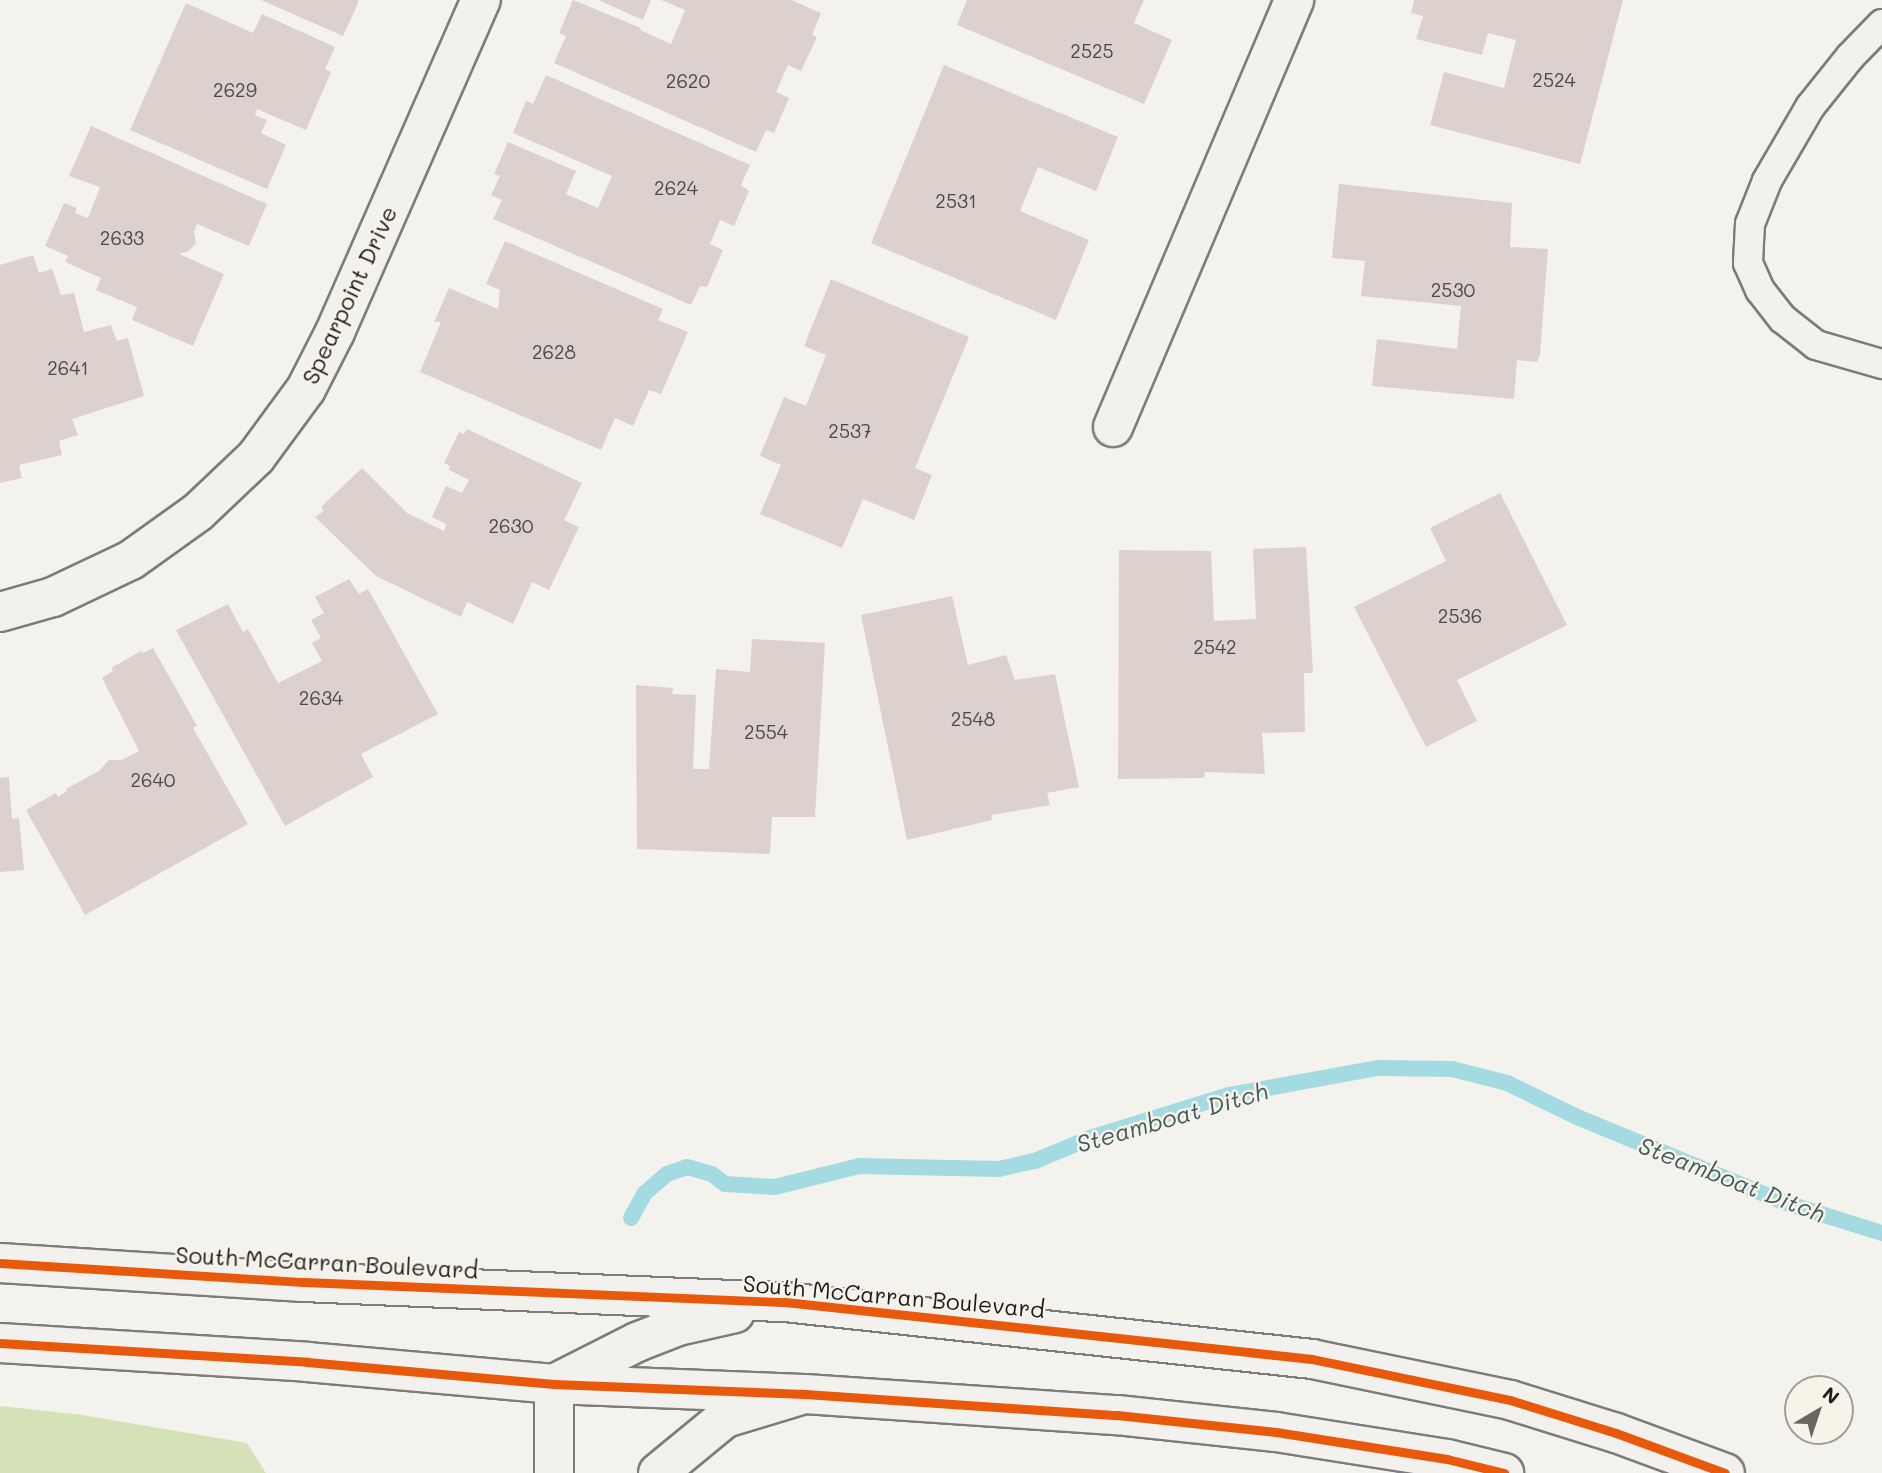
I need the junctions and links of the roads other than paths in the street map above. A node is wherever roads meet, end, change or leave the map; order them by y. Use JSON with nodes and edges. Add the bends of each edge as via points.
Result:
{"nodes":[{"id":1,"x":481,"y":0,"type":"edge"},
{"id":2,"x":1294,"y":0,"type":"edge"},
{"id":3,"x":1882,"y":24,"type":"edge"},
{"id":4,"x":1882,"y":364,"type":"edge"},
{"id":5,"x":1113,"y":426,"type":"dead end"},
{"id":6,"x":0,"y":612,"type":"edge"},
{"id":7,"x":0,"y":1263,"type":"edge"},
{"id":8,"x":785,"y":1302,"type":"junction"},
{"id":9,"x":0,"y":1343,"type":"edge"},
{"id":10,"x":554,"y":1384,"type":"junction"},
{"id":11,"x":804,"y":1394,"type":"junction"},
{"id":12,"x":554,"y":1473,"type":"edge"},
{"id":13,"x":659,"y":1473,"type":"edge"},
{"id":14,"x":1504,"y":1473,"type":"edge"},
{"id":15,"x":1725,"y":1473,"type":"edge"}],
"edges":[{"from":1,"to":6,"type":"main road","name":"Spearpoint Drive","via":[[335,332],[306,389],[256,457],[198,512],[131,560],[53,597]]},
{"from":2,"to":5,"type":"main road"},
{"from":3,"to":4,"type":"lane","via":[[1810,107],[1766,181],[1750,225],[1748,262],[1760,290],[1783,319],[1816,345]]},
{"from":7,"to":8,"type":"main road","name":"South McCarran Boulevard"},
{"from":8,"to":10,"type":"main road","via":[[678,1326],[608,1354]]},
{"from":8,"to":15,"type":"main road","name":"South McCarran Boulevard","via":[[1312,1359],[1510,1400]]},
{"from":9,"to":10,"type":"main road","via":[[307,1362]]},
{"from":10,"to":11,"type":"main road"},
{"from":10,"to":12,"type":"main road"},
{"from":11,"to":13,"type":"main road","via":[[725,1418]]},
{"from":11,"to":14,"type":"main road","via":[[1091,1413],[1262,1430]]}]}
